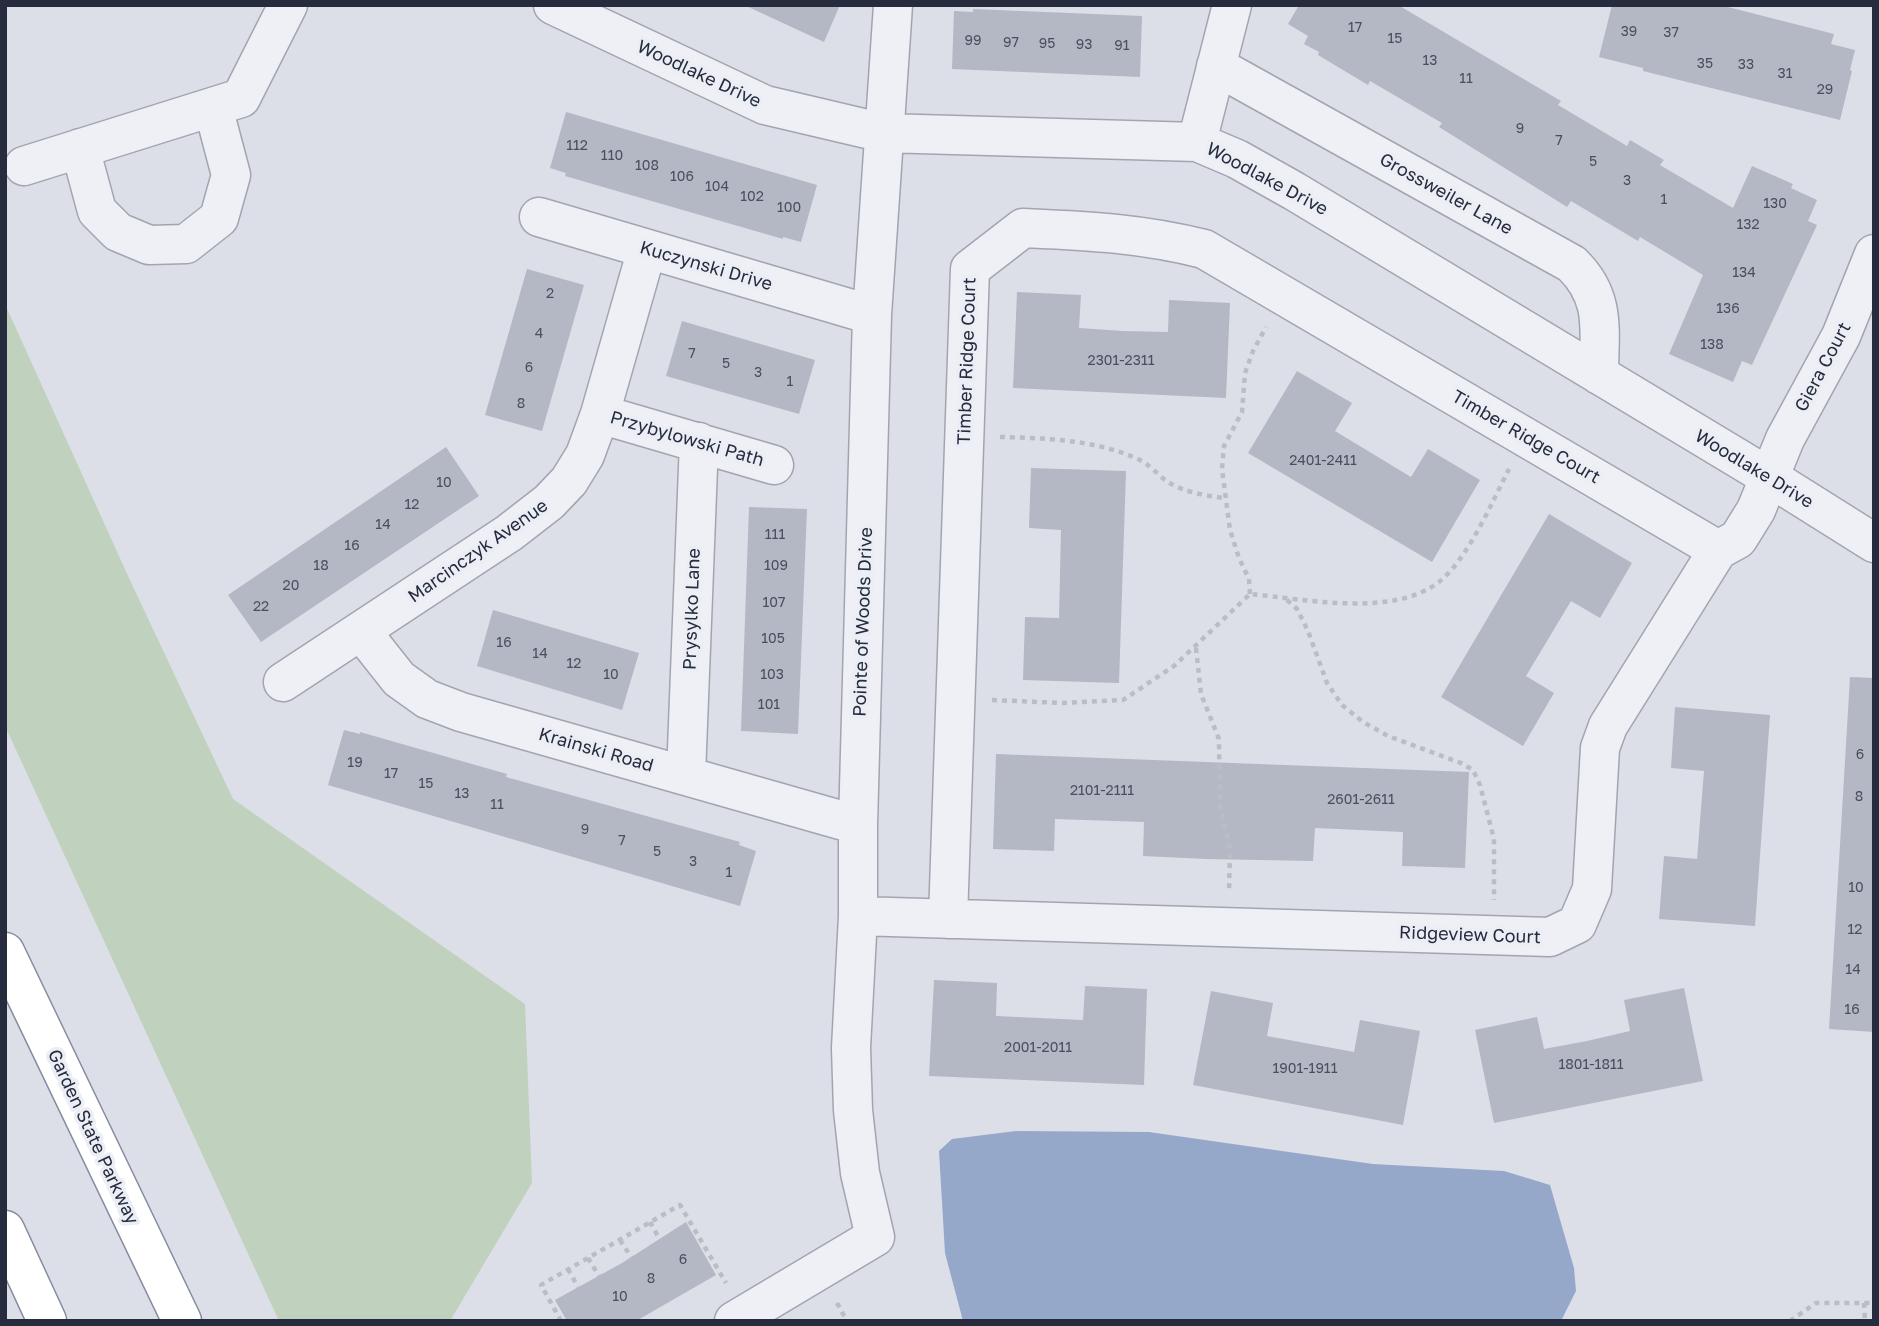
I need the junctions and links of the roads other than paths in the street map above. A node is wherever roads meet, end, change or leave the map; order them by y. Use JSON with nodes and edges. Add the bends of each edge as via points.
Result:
{"nodes":[{"id":1,"x":288,"y":5,"type":"edge"},
{"id":2,"x":553,"y":5,"type":"edge"},
{"id":3,"x":893,"y":5,"type":"edge"},
{"id":4,"x":1232,"y":5,"type":"edge"},
{"id":5,"x":1216,"y":66,"type":"junction"},
{"id":6,"x":213,"y":107,"type":"junction"},
{"id":7,"x":884,"y":133,"type":"junction"},
{"id":8,"x":1197,"y":142,"type":"junction"},
{"id":9,"x":80,"y":148,"type":"junction"},
{"id":10,"x":24,"y":166,"type":"dead end"},
{"id":11,"x":539,"y":217,"type":"dead end"},
{"id":12,"x":647,"y":249,"type":"junction"},
{"id":13,"x":1874,"y":254,"type":"edge"},
{"id":14,"x":872,"y":315,"type":"junction"},
{"id":15,"x":1599,"y":375,"type":"junction"},
{"id":16,"x":600,"y":414,"type":"junction"},
{"id":17,"x":699,"y":442,"type":"junction"},
{"id":18,"x":774,"y":465,"type":"dead end"},
{"id":19,"x":1769,"y":477,"type":"junction"},
{"id":20,"x":1874,"y":543,"type":"edge"},
{"id":21,"x":1718,"y":550,"type":"junction"},
{"id":22,"x":361,"y":631,"type":"junction"},
{"id":23,"x":283,"y":682,"type":"dead end"},
{"id":24,"x":686,"y":775,"type":"junction"},
{"id":25,"x":858,"y":825,"type":"junction"},
{"id":26,"x":858,"y":916,"type":"junction"},
{"id":27,"x":947,"y":919,"type":"junction"},
{"id":28,"x":5,"y":953,"type":"edge"},
{"id":29,"x":5,"y":1230,"type":"edge"},
{"id":30,"x":47,"y":1321,"type":"edge"},
{"id":31,"x":182,"y":1321,"type":"edge"},
{"id":32,"x":734,"y":1321,"type":"edge"}],
"edges":[{"from":1,"to":6,"type":"street","via":[[241,99]]},
{"from":2,"to":7,"type":"street","name":"Woodlake Drive","via":[[765,105]]},
{"from":3,"to":7,"type":"street","name":"Pointe of Woods Drive"},
{"from":4,"to":5,"type":"street"},
{"from":5,"to":8,"type":"street"},
{"from":5,"to":15,"type":"street","name":"Grossweiler Lane","via":[[1572,264],[1591,285],[1599,309]]},
{"from":6,"to":9,"type":"street"},
{"from":6,"to":9,"type":"street","via":[[231,175],[219,218],[186,244],[149,245],[118,232],[97,211]]},
{"from":7,"to":8,"type":"street","name":"Woodlake Drive"},
{"from":7,"to":14,"type":"street","name":"Pointe of Woods Drive"},
{"from":8,"to":15,"type":"street","name":"Woodlake Drive","via":[[1294,191]]},
{"from":9,"to":10,"type":"street"},
{"from":11,"to":12,"type":"street","name":"Kuczynski Drive"},
{"from":12,"to":14,"type":"street","name":"Kuczynski Drive"},
{"from":12,"to":16,"type":"street","name":"Marcinczyk Avenue"},
{"from":13,"to":19,"type":"street","name":"Giera Court","via":[[1842,336]]},
{"from":14,"to":25,"type":"street","name":"Pointe of Woods Drive"},
{"from":15,"to":19,"type":"street","name":"Woodlake Drive"},
{"from":16,"to":17,"type":"street","name":"Przybylowski Path"},
{"from":16,"to":22,"type":"street","name":"Marcinczyk Avenue","via":[[585,455],[549,502]]},
{"from":17,"to":18,"type":"street","name":"Przybylowski Path"},
{"from":17,"to":24,"type":"street","name":"Prysylko Lane"},
{"from":19,"to":20,"type":"street","name":"Woodlake Drive"},
{"from":19,"to":21,"type":"street","name":"Ridgeview Court","via":[[1738,539]]},
{"from":21,"to":27,"type":"street","name":"Ridgeview Court","via":[[1608,726],[1600,748],[1592,889],[1577,924],[1550,937]]},
{"from":21,"to":27,"type":"street","name":"Timber Ridge Court","via":[[1204,249],[1119,232],[1023,228],[970,269]]},
{"from":22,"to":23,"type":"street","name":"Marcinczyk Avenue"},
{"from":22,"to":24,"type":"street","name":"Krainski Road","via":[[399,679],[427,699]]},
{"from":24,"to":25,"type":"street","name":"Krainski Road"},
{"from":25,"to":26,"type":"street","name":"Pointe of Woods Drive"},
{"from":26,"to":27,"type":"street","name":"Ridgeview Court"},
{"from":26,"to":32,"type":"street","name":"Pointe of Woods Drive","via":[[851,1048],[853,1110],[860,1173],[875,1237]]},
{"from":28,"to":31,"type":"highway","name":"Garden State Parkway"},
{"from":29,"to":30,"type":"highway"}]}
